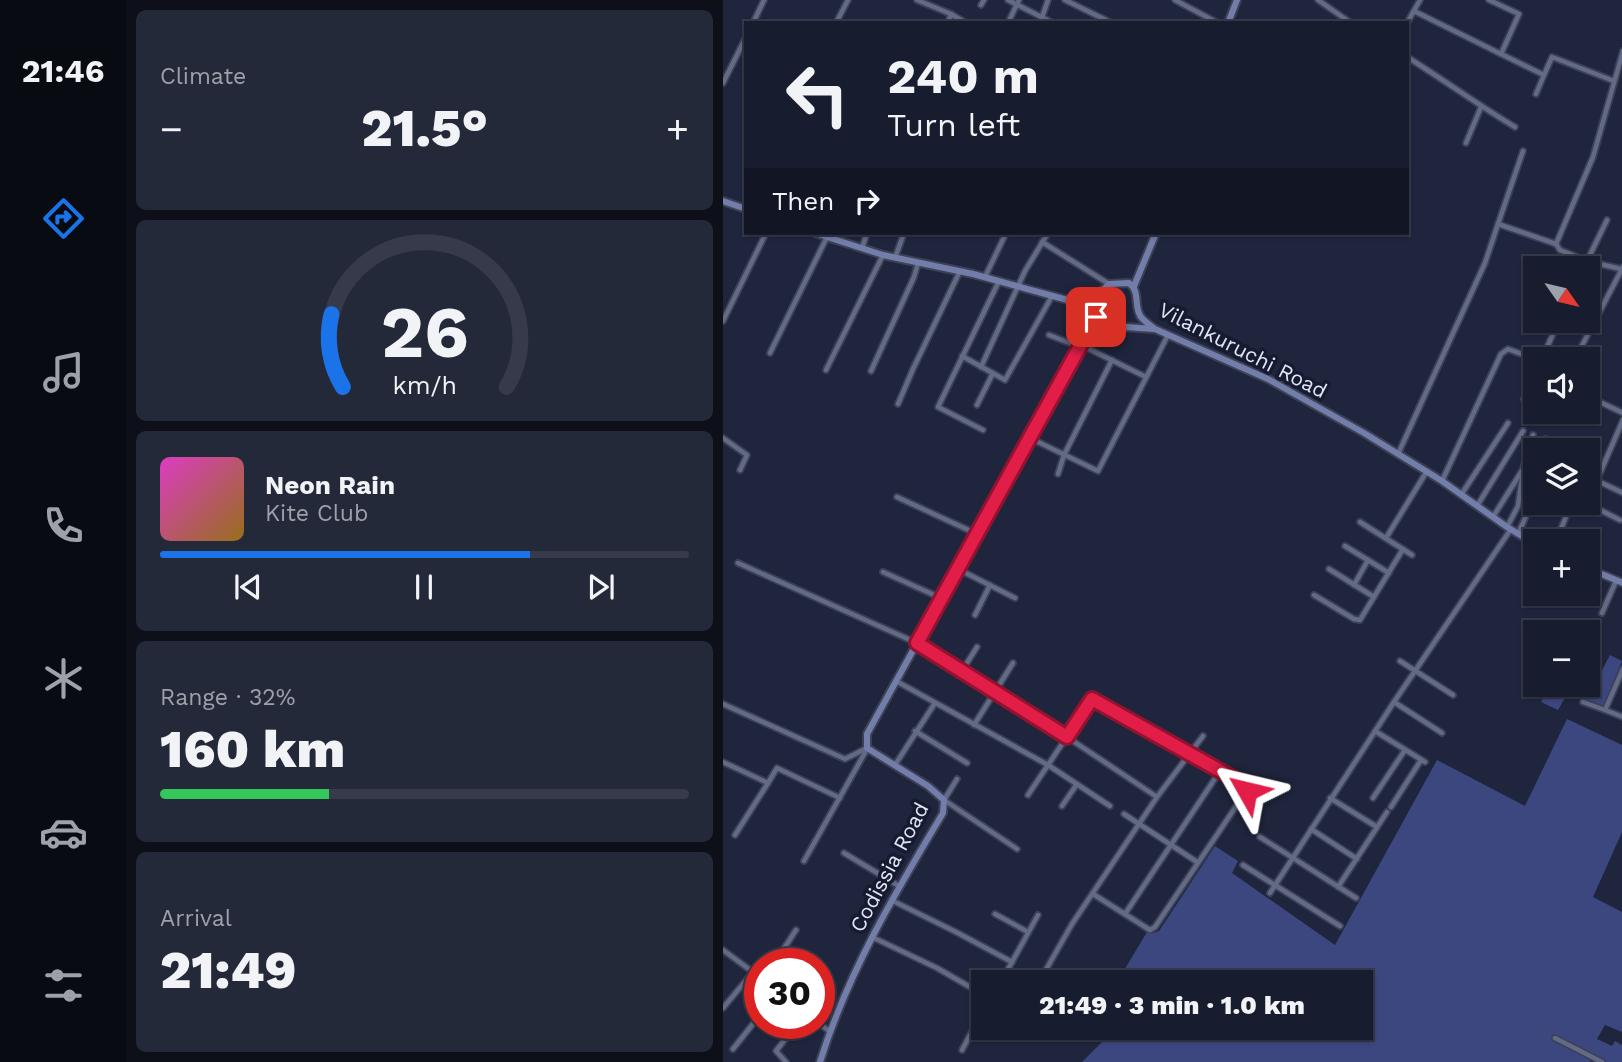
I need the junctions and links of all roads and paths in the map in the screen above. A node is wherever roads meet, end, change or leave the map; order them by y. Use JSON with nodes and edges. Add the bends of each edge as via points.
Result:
{"nodes":[{"id":1,"x":764,"y":0,"type":"edge"},
{"id":2,"x":848,"y":0,"type":"edge"},
{"id":3,"x":917,"y":0,"type":"edge"},
{"id":4,"x":1008,"y":0,"type":"edge"},
{"id":5,"x":1049,"y":0,"type":"edge"},
{"id":6,"x":1065,"y":0,"type":"edge"},
{"id":7,"x":1175,"y":0,"type":"edge"},
{"id":8,"x":1237,"y":0,"type":"edge"},
{"id":9,"x":1318,"y":0,"type":"edge"},
{"id":10,"x":1420,"y":0,"type":"edge"},
{"id":11,"x":1489,"y":0,"type":"edge"},
{"id":12,"x":1017,"y":3,"type":"edge"},
{"id":13,"x":1414,"y":10,"type":"junction"},
{"id":14,"x":951,"y":14,"type":"junction"},
{"id":15,"x":1041,"y":20,"type":"edge"},
{"id":16,"x":754,"y":21,"type":"edge"},
{"id":17,"x":837,"y":21,"type":"edge"},
{"id":18,"x":949,"y":21,"type":"edge"},
{"id":19,"x":963,"y":21,"type":"edge"},
{"id":20,"x":1009,"y":21,"type":"edge"},
{"id":21,"x":1109,"y":21,"type":"edge"},
{"id":22,"x":1214,"y":21,"type":"edge"},
{"id":23,"x":1229,"y":21,"type":"edge"},
{"id":24,"x":1348,"y":21,"type":"edge"},
{"id":25,"x":1408,"y":21,"type":"edge"},
{"id":26,"x":744,"y":41,"type":"edge"},
{"id":27,"x":1622,"y":51,"type":"edge"},
{"id":28,"x":1501,"y":54,"type":"junction"},
{"id":29,"x":1409,"y":58,"type":"edge"},
{"id":30,"x":1544,"y":75,"type":"junction"},
{"id":31,"x":1614,"y":81,"type":"junction"},
{"id":32,"x":723,"y":83,"type":"edge"},
{"id":33,"x":1536,"y":94,"type":"dead end"},
{"id":34,"x":1481,"y":107,"type":"junction"},
{"id":35,"x":1515,"y":127,"type":"dead end"},
{"id":36,"x":1466,"y":143,"type":"dead end"},
{"id":37,"x":1523,"y":151,"type":"dead end"},
{"id":38,"x":723,"y":201,"type":"edge"},
{"id":39,"x":744,"y":208,"type":"edge"},
{"id":40,"x":1607,"y":220,"type":"dead end"},
{"id":41,"x":1498,"y":224,"type":"junction"},
{"id":42,"x":765,"y":235,"type":"edge"},
{"id":43,"x":828,"y":235,"type":"edge"},
{"id":44,"x":867,"y":235,"type":"edge"},
{"id":45,"x":903,"y":235,"type":"edge"},
{"id":46,"x":1005,"y":235,"type":"edge"},
{"id":47,"x":1047,"y":235,"type":"edge"},
{"id":48,"x":1155,"y":235,"type":"edge"},
{"id":49,"x":1042,"y":242,"type":"junction"},
{"id":50,"x":1556,"y":244,"type":"junction"},
{"id":51,"x":862,"y":248,"type":"junction"},
{"id":52,"x":883,"y":255,"type":"junction"},
{"id":53,"x":1575,"y":256,"type":"edge"},
{"id":54,"x":1589,"y":256,"type":"edge"},
{"id":55,"x":895,"y":258,"type":"junction"},
{"id":56,"x":918,"y":262,"type":"junction"},
{"id":57,"x":1600,"y":264,"type":"edge"},
{"id":58,"x":1622,"y":268,"type":"edge"},
{"id":59,"x":960,"y":271,"type":"junction"},
{"id":60,"x":985,"y":277,"type":"junction"},
{"id":61,"x":999,"y":281,"type":"junction"},
{"id":62,"x":1109,"y":284,"type":"junction"},
{"id":63,"x":1134,"y":286,"type":"junction"},
{"id":64,"x":1017,"y":287,"type":"junction"},
{"id":65,"x":1053,"y":296,"type":"junction"},
{"id":66,"x":1082,"y":304,"type":"junction"},
{"id":67,"x":1096,"y":317,"type":"junction"},
{"id":68,"x":723,"y":321,"type":"edge"},
{"id":69,"x":1155,"y":329,"type":"junction"},
{"id":70,"x":1049,"y":335,"type":"dead end"},
{"id":71,"x":1168,"y":335,"type":"junction"},
{"id":72,"x":1081,"y":346,"type":"junction"},
{"id":73,"x":1581,"y":347,"type":"edge"},
{"id":74,"x":770,"y":353,"type":"dead end"},
{"id":75,"x":1523,"y":355,"type":"edge"},
{"id":76,"x":962,"y":356,"type":"junction"},
{"id":77,"x":1112,"y":360,"type":"junction"},
{"id":78,"x":981,"y":367,"type":"junction"},
{"id":79,"x":826,"y":370,"type":"dead end"},
{"id":80,"x":871,"y":370,"type":"dead end"},
{"id":81,"x":993,"y":373,"type":"junction"},
{"id":82,"x":1146,"y":377,"type":"junction"},
{"id":83,"x":1600,"y":402,"type":"edge"},
{"id":84,"x":898,"y":404,"type":"dead end"},
{"id":85,"x":977,"y":405,"type":"dead end"},
{"id":86,"x":1622,"y":413,"type":"edge"},
{"id":87,"x":1622,"y":420,"type":"edge"},
{"id":88,"x":1508,"y":423,"type":"dead end"},
{"id":89,"x":983,"y":430,"type":"dead end"},
{"id":90,"x":1523,"y":431,"type":"dead end"},
{"id":91,"x":1533,"y":435,"type":"dead end"},
{"id":92,"x":723,"y":438,"type":"edge"},
{"id":93,"x":1030,"y":438,"type":"junction"},
{"id":94,"x":1532,"y":438,"type":"edge"},
{"id":95,"x":1398,"y":454,"type":"junction"},
{"id":96,"x":1064,"y":455,"type":"junction"},
{"id":97,"x":740,"y":470,"type":"dead end"},
{"id":98,"x":1523,"y":470,"type":"edge"},
{"id":99,"x":1427,"y":471,"type":"junction"},
{"id":100,"x":1600,"y":473,"type":"edge"},
{"id":101,"x":1058,"y":474,"type":"dead end"},
{"id":102,"x":1442,"y":481,"type":"junction"},
{"id":103,"x":1523,"y":481,"type":"edge"},
{"id":104,"x":1600,"y":482,"type":"edge"},
{"id":105,"x":1622,"y":493,"type":"edge"},
{"id":106,"x":1461,"y":495,"type":"junction"},
{"id":107,"x":897,"y":497,"type":"dead end"},
{"id":108,"x":1477,"y":506,"type":"junction"},
{"id":109,"x":1600,"y":510,"type":"edge"},
{"id":110,"x":1527,"y":515,"type":"edge"},
{"id":111,"x":1493,"y":517,"type":"junction"},
{"id":112,"x":1620,"y":520,"type":"dead end"},
{"id":113,"x":1360,"y":522,"type":"dead end"},
{"id":114,"x":1509,"y":528,"type":"junction"},
{"id":115,"x":977,"y":534,"type":"junction"},
{"id":116,"x":1518,"y":534,"type":"junction"},
{"id":117,"x":1523,"y":537,"type":"edge"},
{"id":118,"x":1386,"y":538,"type":"junction"},
{"id":119,"x":1345,"y":546,"type":"dead end"},
{"id":120,"x":1403,"y":549,"type":"junction"},
{"id":121,"x":1412,"y":555,"type":"dead end"},
{"id":122,"x":1368,"y":560,"type":"junction"},
{"id":123,"x":738,"y":563,"type":"dead end"},
{"id":124,"x":958,"y":569,"type":"junction"},
{"id":125,"x":1329,"y":569,"type":"dead end"},
{"id":126,"x":883,"y":572,"type":"dead end"},
{"id":127,"x":1389,"y":573,"type":"junction"},
{"id":128,"x":1600,"y":574,"type":"edge"},
{"id":129,"x":1619,"y":582,"type":"edge"},
{"id":130,"x":1354,"y":584,"type":"junction"},
{"id":131,"x":990,"y":585,"type":"junction"},
{"id":132,"x":1314,"y":594,"type":"dead end"},
{"id":133,"x":1374,"y":597,"type":"junction"},
{"id":134,"x":941,"y":598,"type":"junction"},
{"id":135,"x":1015,"y":598,"type":"dead end"},
{"id":136,"x":1602,"y":613,"type":"dead end"},
{"id":137,"x":975,"y":615,"type":"dead end"},
{"id":138,"x":917,"y":643,"type":"junction"},
{"id":139,"x":977,"y":647,"type":"dead end"},
{"id":140,"x":1400,"y":661,"type":"dead end"},
{"id":141,"x":1013,"y":663,"type":"dead end"},
{"id":142,"x":962,"y":671,"type":"junction"},
{"id":143,"x":1415,"y":671,"type":"junction"},
{"id":144,"x":1621,"y":674,"type":"edge"},
{"id":145,"x":896,"y":681,"type":"junction"},
{"id":146,"x":994,"y":691,"type":"junction"},
{"id":147,"x":1453,"y":695,"type":"dead end"},
{"id":148,"x":1394,"y":702,"type":"junction"},
{"id":149,"x":1583,"y":702,"type":"dead end"},
{"id":150,"x":935,"y":703,"type":"junction"},
{"id":151,"x":723,"y":704,"type":"edge"},
{"id":152,"x":1605,"y":710,"type":"junction"},
{"id":153,"x":1622,"y":717,"type":"edge"},
{"id":154,"x":974,"y":725,"type":"junction"},
{"id":155,"x":1375,"y":731,"type":"junction"},
{"id":156,"x":915,"y":732,"type":"junction"},
{"id":157,"x":1442,"y":733,"type":"dead end"},
{"id":158,"x":1203,"y":736,"type":"dead end"},
{"id":159,"x":1067,"y":737,"type":"junction"},
{"id":160,"x":867,"y":748,"type":"junction"},
{"id":161,"x":1405,"y":750,"type":"junction"},
{"id":162,"x":1190,"y":753,"type":"junction"},
{"id":163,"x":723,"y":762,"type":"edge"},
{"id":164,"x":967,"y":763,"type":"dead end"},
{"id":165,"x":895,"y":765,"type":"junction"},
{"id":166,"x":1049,"y":765,"type":"junction"},
{"id":167,"x":1220,"y":771,"type":"junction"},
{"id":168,"x":957,"y":779,"type":"dead end"},
{"id":169,"x":768,"y":783,"type":"junction"},
{"id":170,"x":1077,"y":784,"type":"junction"},
{"id":171,"x":1028,"y":795,"type":"dead end"},
{"id":172,"x":1157,"y":797,"type":"junction"},
{"id":173,"x":840,"y":798,"type":"junction"},
{"id":174,"x":1330,"y":798,"type":"junction"},
{"id":175,"x":1373,"y":798,"type":"dead end"},
{"id":176,"x":944,"y":800,"type":"junction"},
{"id":177,"x":1062,"y":806,"type":"dead end"},
{"id":178,"x":1110,"y":806,"type":"dead end"},
{"id":179,"x":1391,"y":807,"type":"dead end"},
{"id":180,"x":1387,"y":812,"type":"dead end"},
{"id":181,"x":1124,"y":814,"type":"dead end"},
{"id":182,"x":1139,"y":824,"type":"junction"},
{"id":183,"x":1377,"y":827,"type":"junction"},
{"id":184,"x":1311,"y":829,"type":"junction"},
{"id":185,"x":735,"y":835,"type":"dead end"},
{"id":186,"x":1260,"y":837,"type":"dead end"},
{"id":187,"x":1171,"y":846,"type":"junction"},
{"id":188,"x":1017,"y":849,"type":"dead end"},
{"id":189,"x":844,"y":853,"type":"dead end"},
{"id":190,"x":1292,"y":858,"type":"junction"},
{"id":191,"x":1357,"y":859,"type":"junction"},
{"id":192,"x":804,"y":860,"type":"dead end"},
{"id":193,"x":1197,"y":863,"type":"junction"},
{"id":194,"x":1243,"y":865,"type":"dead end"},
{"id":195,"x":1275,"y":885,"type":"junction"},
{"id":196,"x":899,"y":886,"type":"junction"},
{"id":197,"x":1338,"y":887,"type":"junction"},
{"id":198,"x":1270,"y":892,"type":"dead end"},
{"id":199,"x":1093,"y":894,"type":"junction"},
{"id":200,"x":1356,"y":898,"type":"dead end"},
{"id":201,"x":890,"y":900,"type":"junction"},
{"id":202,"x":995,"y":914,"type":"dead end"},
{"id":203,"x":1125,"y":914,"type":"junction"},
{"id":204,"x":1038,"y":915,"type":"dead end"},
{"id":205,"x":1340,"y":926,"type":"dead end"},
{"id":206,"x":796,"y":930,"type":"dead end"},
{"id":207,"x":1028,"y":932,"type":"junction"},
{"id":208,"x":871,"y":937,"type":"junction"},
{"id":209,"x":784,"y":948,"type":"edge"},
{"id":210,"x":723,"y":950,"type":"edge"},
{"id":211,"x":1012,"y":962,"type":"junction"},
{"id":212,"x":744,"y":965,"type":"edge"},
{"id":213,"x":1008,"y":970,"type":"edge"},
{"id":214,"x":1046,"y":970,"type":"edge"},
{"id":215,"x":744,"y":983,"type":"edge"},
{"id":216,"x":971,"y":988,"type":"edge"},
{"id":217,"x":723,"y":1008,"type":"edge"},
{"id":218,"x":835,"y":1018,"type":"edge"},
{"id":219,"x":971,"y":1033,"type":"edge"},
{"id":220,"x":744,"y":1035,"type":"edge"},
{"id":221,"x":1555,"y":1038,"type":"dead end"},
{"id":222,"x":785,"y":1039,"type":"edge"},
{"id":223,"x":827,"y":1039,"type":"edge"},
{"id":224,"x":733,"y":1049,"type":"dead end"},
{"id":225,"x":962,"y":1050,"type":"dead end"},
{"id":226,"x":786,"y":1062,"type":"edge"},
{"id":227,"x":820,"y":1062,"type":"edge"},
{"id":228,"x":1602,"y":1062,"type":"edge"}],
"edges":[{"from":1,"to":16,"type":"street"},
{"from":2,"to":17,"type":"street"},
{"from":3,"to":14,"type":"street"},
{"from":4,"to":12,"type":"street"},
{"from":5,"to":15,"type":"street"},
{"from":6,"to":21,"type":"street"},
{"from":7,"to":22,"type":"street"},
{"from":8,"to":23,"type":"main road"},
{"from":9,"to":24,"type":"street"},
{"from":10,"to":13,"type":"street"},
{"from":11,"to":28,"type":"street","via":[[1519,14]]},
{"from":12,"to":15,"type":"street"},
{"from":12,"to":20,"type":"street"},
{"from":13,"to":25,"type":"street"},
{"from":13,"to":28,"type":"street"},
{"from":14,"to":18,"type":"street"},
{"from":14,"to":19,"type":"street"},
{"from":26,"to":32,"type":"street"},
{"from":27,"to":31,"type":"street"},
{"from":28,"to":30,"type":"street"},
{"from":29,"to":34,"type":"street"},
{"from":30,"to":31,"type":"street","via":[[1553,57]]},
{"from":30,"to":33,"type":"street"},
{"from":31,"to":50,"type":"street","via":[[1593,158]]},
{"from":34,"to":35,"type":"street"},
{"from":34,"to":36,"type":"street"},
{"from":37,"to":41,"type":"street"},
{"from":38,"to":39,"type":"main road"},
{"from":40,"to":54,"type":"street"},
{"from":41,"to":50,"type":"street"},
{"from":41,"to":95,"type":"street","via":[[1485,263]]},
{"from":42,"to":68,"type":"street"},
{"from":43,"to":51,"type":"main road"},
{"from":43,"to":74,"type":"street"},
{"from":44,"to":51,"type":"street"},
{"from":45,"to":55,"type":"street"},
{"from":46,"to":60,"type":"street"},
{"from":47,"to":49,"type":"street"},
{"from":48,"to":63,"type":"main road"},
{"from":49,"to":62,"type":"street"},
{"from":49,"to":64,"type":"street"},
{"from":50,"to":53,"type":"street"},
{"from":51,"to":52,"type":"main road"},
{"from":52,"to":55,"type":"main road"},
{"from":52,"to":79,"type":"street"},
{"from":55,"to":56,"type":"main road"},
{"from":56,"to":59,"type":"main road"},
{"from":56,"to":80,"type":"street"},
{"from":57,"to":58,"type":"street"},
{"from":58,"to":73,"type":"street"},
{"from":59,"to":60,"type":"main road"},
{"from":59,"to":84,"type":"street"},
{"from":60,"to":61,"type":"main road"},
{"from":61,"to":64,"type":"main road"},
{"from":61,"to":76,"type":"street"},
{"from":62,"to":63,"type":"main road","via":[[1129,282]]},
{"from":62,"to":66,"type":"main road","via":[[1091,302]]},
{"from":63,"to":69,"type":"main road","name":"Vilankuruchi Road","via":[[1141,317]]},
{"from":64,"to":65,"type":"main road"},
{"from":64,"to":78,"type":"street"},
{"from":65,"to":66,"type":"main road"},
{"from":65,"to":81,"type":"street","via":[[1007,378]]},
{"from":66,"to":67,"type":"main road"},
{"from":67,"to":69,"type":"main road","via":[[1124,327]]},
{"from":67,"to":72,"type":"main road"},
{"from":69,"to":71,"type":"main road","name":"Vilankuruchi Road"},
{"from":70,"to":72,"type":"street"},
{"from":71,"to":82,"type":"street"},
{"from":71,"to":95,"type":"main road","name":"Vilankuruchi Road","via":[[1268,379]]},
{"from":72,"to":77,"type":"street"},
{"from":72,"to":93,"type":"main road"},
{"from":75,"to":102,"type":"street","via":[[1508,349],[1501,354]]},
{"from":76,"to":78,"type":"street"},
{"from":76,"to":89,"type":"street","via":[[938,407]]},
{"from":77,"to":82,"type":"street"},
{"from":77,"to":96,"type":"street"},
{"from":78,"to":81,"type":"street"},
{"from":81,"to":85,"type":"street"},
{"from":82,"to":96,"type":"street","via":[[1098,471]]},
{"from":83,"to":86,"type":"street"},
{"from":87,"to":100,"type":"street"},
{"from":88,"to":106,"type":"street"},
{"from":90,"to":108,"type":"street"},
{"from":91,"to":94,"type":"street"},
{"from":92,"to":97,"type":"street","via":[[747,455]]},
{"from":93,"to":96,"type":"street"},
{"from":93,"to":115,"type":"main road"},
{"from":95,"to":99,"type":"main road","name":"Vilankuruchi Road"},
{"from":96,"to":101,"type":"street"},
{"from":98,"to":111,"type":"street"},
{"from":99,"to":102,"type":"main road","name":"Vilankuruchi Road"},
{"from":99,"to":118,"type":"street"},
{"from":102,"to":106,"type":"main road","name":"Vilankuruchi Road"},
{"from":103,"to":114,"type":"street"},
{"from":104,"to":105,"type":"street"},
{"from":106,"to":108,"type":"main road","name":"Vilankuruchi Road"},
{"from":107,"to":115,"type":"street"},
{"from":108,"to":111,"type":"main road","name":"Vilankuruchi Road"},
{"from":109,"to":112,"type":"street"},
{"from":110,"to":116,"type":"street"},
{"from":111,"to":114,"type":"main road","name":"Vilankuruchi Road"},
{"from":113,"to":118,"type":"street"},
{"from":114,"to":116,"type":"main road","name":"Vilankuruchi Road"},
{"from":114,"to":143,"type":"street"},
{"from":115,"to":124,"type":"main road"},
{"from":116,"to":117,"type":"main road","name":"Vilankuruchi Road"},
{"from":118,"to":120,"type":"street"},
{"from":119,"to":122,"type":"street"},
{"from":120,"to":121,"type":"street"},
{"from":120,"to":127,"type":"street"},
{"from":122,"to":127,"type":"street"},
{"from":122,"to":130,"type":"street"},
{"from":123,"to":138,"type":"street"},
{"from":124,"to":131,"type":"street"},
{"from":124,"to":134,"type":"main road"},
{"from":125,"to":130,"type":"street"},
{"from":126,"to":134,"type":"street"},
{"from":127,"to":133,"type":"street"},
{"from":128,"to":129,"type":"main road"},
{"from":129,"to":136,"type":"street"},
{"from":130,"to":133,"type":"street"},
{"from":131,"to":135,"type":"street"},
{"from":131,"to":137,"type":"street"},
{"from":132,"to":133,"type":"street","via":[[1357,620]]},
{"from":134,"to":138,"type":"main road"},
{"from":138,"to":142,"type":"street"},
{"from":138,"to":145,"type":"main road"},
{"from":139,"to":142,"type":"street"},
{"from":140,"to":143,"type":"street"},
{"from":141,"to":146,"type":"street"},
{"from":142,"to":146,"type":"street"},
{"from":143,"to":147,"type":"street"},
{"from":143,"to":148,"type":"street"},
{"from":144,"to":152,"type":"street"},
{"from":145,"to":150,"type":"street"},
{"from":145,"to":160,"type":"main road","via":[[867,734]]},
{"from":146,"to":154,"type":"street"},
{"from":146,"to":159,"type":"street"},
{"from":148,"to":155,"type":"street"},
{"from":148,"to":157,"type":"street"},
{"from":149,"to":152,"type":"street"},
{"from":150,"to":154,"type":"street"},
{"from":150,"to":156,"type":"street"},
{"from":151,"to":160,"type":"street","via":[[845,759]]},
{"from":152,"to":153,"type":"street"},
{"from":154,"to":166,"type":"street"},
{"from":155,"to":161,"type":"street"},
{"from":155,"to":174,"type":"street"},
{"from":156,"to":164,"type":"street"},
{"from":156,"to":165,"type":"street"},
{"from":158,"to":162,"type":"street"},
{"from":159,"to":162,"type":"street","via":[[1092,699]]},
{"from":159,"to":166,"type":"street"},
{"from":159,"to":172,"type":"street"},
{"from":160,"to":165,"type":"main road","name":"Codissia Road"},
{"from":160,"to":173,"type":"street"},
{"from":161,"to":175,"type":"street"},
{"from":161,"to":179,"type":"street","via":[[1423,761]]},
{"from":162,"to":167,"type":"street"},
{"from":162,"to":172,"type":"street"},
{"from":163,"to":169,"type":"street"},
{"from":165,"to":176,"type":"main road","name":"Codissia Road"},
{"from":166,"to":170,"type":"street"},
{"from":166,"to":171,"type":"street"},
{"from":167,"to":187,"type":"street"},
{"from":167,"to":193,"type":"street","via":[[1249,787]]},
{"from":168,"to":176,"type":"street"},
{"from":169,"to":173,"type":"street","via":[[777,768]]},
{"from":169,"to":185,"type":"street"},
{"from":170,"to":177,"type":"street"},
{"from":170,"to":178,"type":"street"},
{"from":172,"to":182,"type":"street"},
{"from":173,"to":192,"type":"street"},
{"from":174,"to":183,"type":"street"},
{"from":174,"to":184,"type":"street"},
{"from":176,"to":188,"type":"street"},
{"from":176,"to":196,"type":"main road","name":"Codissia Road","via":[[943,813]]},
{"from":180,"to":183,"type":"street"},
{"from":181,"to":182,"type":"street"},
{"from":182,"to":187,"type":"street"},
{"from":182,"to":199,"type":"street"},
{"from":183,"to":191,"type":"street"},
{"from":184,"to":190,"type":"street"},
{"from":184,"to":191,"type":"street"},
{"from":186,"to":190,"type":"street"},
{"from":187,"to":193,"type":"street"},
{"from":187,"to":203,"type":"street"},
{"from":189,"to":196,"type":"street"},
{"from":190,"to":195,"type":"street"},
{"from":190,"to":197,"type":"street"},
{"from":191,"to":197,"type":"street"},
{"from":193,"to":203,"type":"street","via":[[1155,927],[1150,930]]},
{"from":194,"to":195,"type":"street"},
{"from":195,"to":198,"type":"street"},
{"from":195,"to":205,"type":"street"},
{"from":196,"to":201,"type":"main road","name":"Codissia Road"},
{"from":197,"to":200,"type":"street"},
{"from":199,"to":203,"type":"street"},
{"from":199,"to":214,"type":"street"},
{"from":201,"to":208,"type":"main road","name":"Codissia Road"},
{"from":201,"to":211,"type":"street"},
{"from":202,"to":207,"type":"street"},
{"from":204,"to":207,"type":"street"},
{"from":206,"to":209,"type":"street"},
{"from":207,"to":211,"type":"street"},
{"from":208,"to":216,"type":"street"},
{"from":208,"to":218,"type":"main road","name":"Codissia Road"},
{"from":210,"to":212,"type":"street"},
{"from":211,"to":213,"type":"street"},
{"from":215,"to":217,"type":"street"},
{"from":219,"to":225,"type":"street"},
{"from":220,"to":224,"type":"street"},
{"from":221,"to":228,"type":"street"},
{"from":222,"to":226,"type":"street","via":[[776,1051]]},
{"from":223,"to":227,"type":"main road","name":"Codissia Road"}]}
